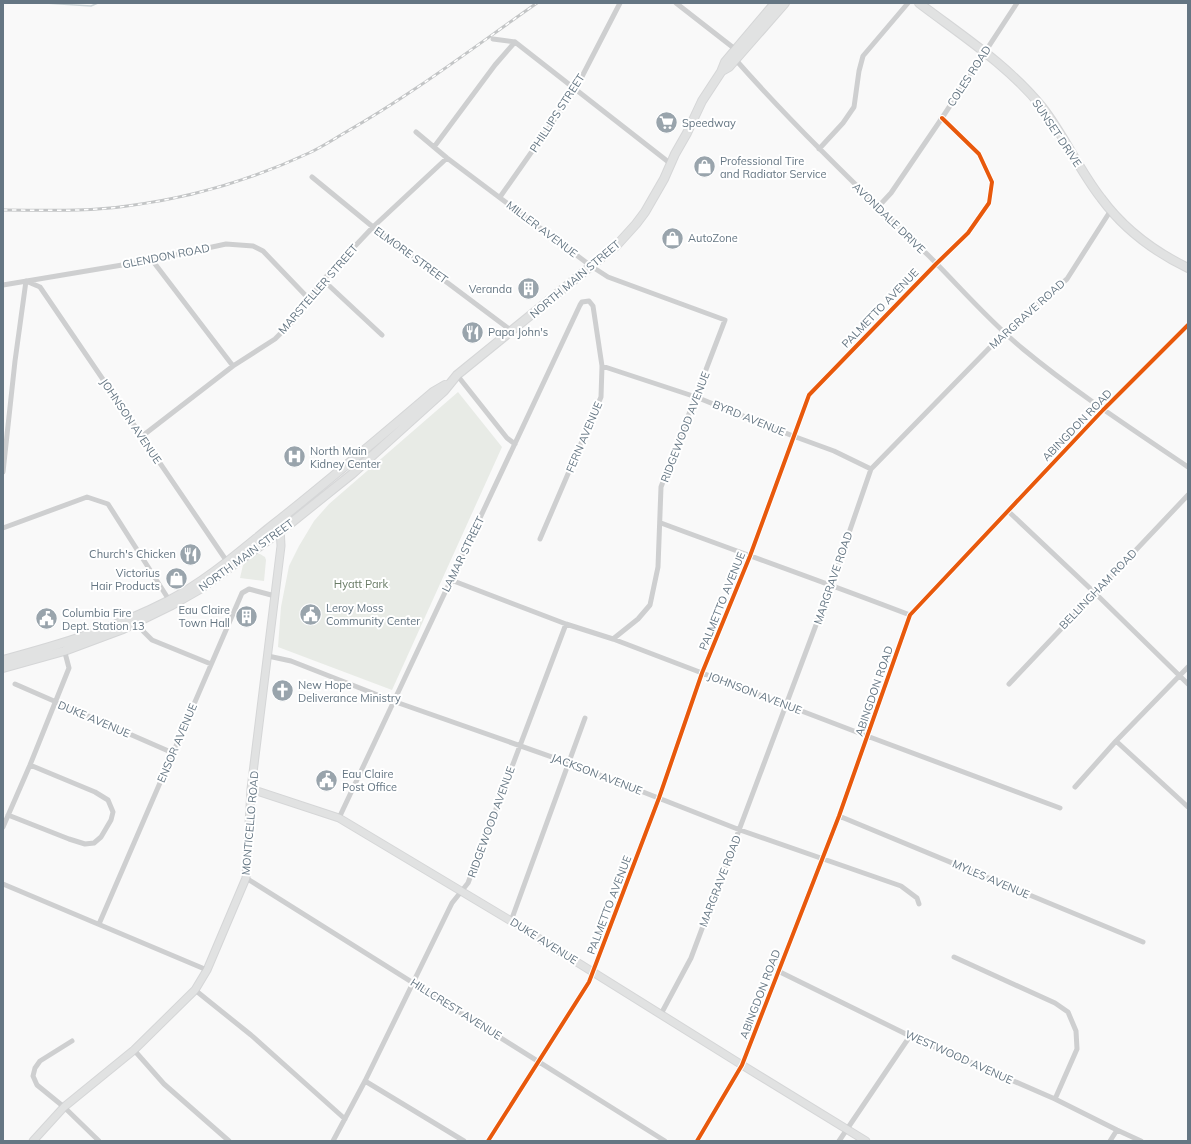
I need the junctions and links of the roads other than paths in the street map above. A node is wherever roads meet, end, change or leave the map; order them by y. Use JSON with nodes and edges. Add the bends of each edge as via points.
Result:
{"nodes":[{"id":1,"x":620,"y":3,"type":"edge"},
{"id":2,"x":676,"y":3,"type":"edge"},
{"id":3,"x":775,"y":3,"type":"edge"},
{"id":4,"x":785,"y":3,"type":"edge"},
{"id":5,"x":908,"y":3,"type":"edge"},
{"id":6,"x":919,"y":3,"type":"edge"},
{"id":7,"x":1017,"y":3,"type":"edge"},
{"id":8,"x":493,"y":39,"type":"dead end"},
{"id":9,"x":515,"y":42,"type":"junction"},
{"id":10,"x":735,"y":49,"type":"junction"},
{"id":11,"x":985,"y":53,"type":"junction"},
{"id":12,"x":735,"y":59,"type":"junction"},
{"id":13,"x":721,"y":72,"type":"junction"},
{"id":14,"x":575,"y":90,"type":"junction"},
{"id":15,"x":942,"y":118,"type":"junction"},
{"id":16,"x":416,"y":132,"type":"dead end"},
{"id":17,"x":434,"y":147,"type":"junction"},
{"id":18,"x":819,"y":149,"type":"junction"},
{"id":19,"x":447,"y":158,"type":"junction"},
{"id":20,"x":671,"y":164,"type":"junction"},
{"id":21,"x":312,"y":177,"type":"dead end"},
{"id":22,"x":500,"y":197,"type":"junction"},
{"id":23,"x":878,"y":207,"type":"junction"},
{"id":24,"x":1111,"y":210,"type":"junction"},
{"id":25,"x":373,"y":228,"type":"junction"},
{"id":26,"x":152,"y":260,"type":"junction"},
{"id":27,"x":936,"y":264,"type":"junction"},
{"id":28,"x":591,"y":266,"type":"junction"},
{"id":29,"x":1188,"y":268,"type":"edge"},
{"id":30,"x":323,"y":280,"type":"junction"},
{"id":31,"x":26,"y":281,"type":"junction"},
{"id":32,"x":3,"y":285,"type":"edge"},
{"id":33,"x":309,"y":299,"type":"junction"},
{"id":34,"x":593,"y":306,"type":"joint"},
{"id":35,"x":725,"y":320,"type":"joint"},
{"id":36,"x":1188,"y":325,"type":"edge"},
{"id":37,"x":512,"y":331,"type":"junction"},
{"id":38,"x":1004,"y":333,"type":"junction"},
{"id":39,"x":382,"y":335,"type":"dead end"},
{"id":40,"x":233,"y":366,"type":"junction"},
{"id":41,"x":602,"y":366,"type":"junction"},
{"id":42,"x":457,"y":375,"type":"junction"},
{"id":43,"x":451,"y":381,"type":"junction"},
{"id":44,"x":696,"y":397,"type":"junction"},
{"id":45,"x":1103,"y":410,"type":"junction"},
{"id":46,"x":793,"y":436,"type":"junction"},
{"id":47,"x":141,"y":437,"type":"junction"},
{"id":48,"x":515,"y":444,"type":"junction"},
{"id":49,"x":1188,"y":467,"type":"edge"},
{"id":50,"x":870,"y":469,"type":"junction"},
{"id":51,"x":3,"y":472,"type":"edge"},
{"id":52,"x":1188,"y":495,"type":"edge"},
{"id":53,"x":1008,"y":511,"type":"junction"},
{"id":54,"x":277,"y":522,"type":"junction"},
{"id":55,"x":661,"y":523,"type":"junction"},
{"id":56,"x":3,"y":528,"type":"edge"},
{"id":57,"x":281,"y":531,"type":"junction"},
{"id":58,"x":540,"y":539,"type":"dead end"},
{"id":59,"x":750,"y":556,"type":"junction"},
{"id":60,"x":229,"y":565,"type":"junction"},
{"id":61,"x":450,"y":580,"type":"junction"},
{"id":62,"x":831,"y":584,"type":"junction"},
{"id":63,"x":1095,"y":593,"type":"junction"},
{"id":64,"x":275,"y":596,"type":"junction"},
{"id":65,"x":171,"y":603,"type":"junction"},
{"id":66,"x":910,"y":615,"type":"junction"},
{"id":67,"x":136,"y":620,"type":"junction"},
{"id":68,"x":566,"y":624,"type":"junction"},
{"id":69,"x":613,"y":639,"type":"junction"},
{"id":70,"x":64,"y":647,"type":"junction"},
{"id":71,"x":268,"y":656,"type":"junction"},
{"id":72,"x":3,"y":660,"type":"edge"},
{"id":73,"x":211,"y":664,"type":"junction"},
{"id":74,"x":1188,"y":667,"type":"edge"},
{"id":75,"x":3,"y":668,"type":"edge"},
{"id":76,"x":702,"y":673,"type":"junction"},
{"id":77,"x":1180,"y":676,"type":"junction"},
{"id":78,"x":15,"y":684,"type":"dead end"},
{"id":79,"x":1008,"y":684,"type":"dead end"},
{"id":80,"x":1188,"y":684,"type":"edge"},
{"id":81,"x":393,"y":701,"type":"junction"},
{"id":82,"x":56,"y":703,"type":"junction"},
{"id":83,"x":787,"y":706,"type":"junction"},
{"id":84,"x":585,"y":718,"type":"dead end"},
{"id":85,"x":867,"y":736,"type":"junction"},
{"id":86,"x":1116,"y":741,"type":"junction"},
{"id":87,"x":519,"y":745,"type":"junction"},
{"id":88,"x":173,"y":753,"type":"junction"},
{"id":89,"x":569,"y":763,"type":"junction"},
{"id":90,"x":30,"y":765,"type":"junction"},
{"id":91,"x":1076,"y":787,"type":"dead end"},
{"id":92,"x":251,"y":789,"type":"junction"},
{"id":93,"x":659,"y":798,"type":"junction"},
{"id":94,"x":1188,"y":807,"type":"edge"},
{"id":95,"x":1060,"y":808,"type":"dead end"},
{"id":96,"x":8,"y":815,"type":"junction"},
{"id":97,"x":839,"y":816,"type":"junction"},
{"id":98,"x":339,"y":818,"type":"junction"},
{"id":99,"x":3,"y":827,"type":"edge"},
{"id":100,"x":740,"y":830,"type":"junction"},
{"id":101,"x":823,"y":859,"type":"junction"},
{"id":102,"x":246,"y":878,"type":"junction"},
{"id":103,"x":3,"y":884,"type":"edge"},
{"id":104,"x":462,"y":891,"type":"junction"},
{"id":105,"x":919,"y":904,"type":"dead end"},
{"id":106,"x":511,"y":921,"type":"junction"},
{"id":107,"x":99,"y":924,"type":"junction"},
{"id":108,"x":1143,"y":942,"type":"dead end"},
{"id":109,"x":954,"y":957,"type":"dead end"},
{"id":110,"x":207,"y":970,"type":"junction"},
{"id":111,"x":778,"y":971,"type":"junction"},
{"id":112,"x":593,"y":972,"type":"junction"},
{"id":113,"x":412,"y":982,"type":"junction"},
{"id":114,"x":195,"y":990,"type":"junction"},
{"id":115,"x":661,"y":1014,"type":"junction"},
{"id":116,"x":910,"y":1036,"type":"junction"},
{"id":117,"x":72,"y":1041,"type":"dead end"},
{"id":118,"x":134,"y":1050,"type":"junction"},
{"id":119,"x":540,"y":1061,"type":"junction"},
{"id":120,"x":742,"y":1066,"type":"junction"},
{"id":121,"x":365,"y":1081,"type":"junction"},
{"id":122,"x":1055,"y":1099,"type":"junction"},
{"id":123,"x":64,"y":1107,"type":"junction"},
{"id":124,"x":345,"y":1119,"type":"junction"},
{"id":125,"x":847,"y":1129,"type":"junction"},
{"id":126,"x":1117,"y":1130,"type":"junction"},
{"id":127,"x":33,"y":1141,"type":"edge"},
{"id":128,"x":99,"y":1141,"type":"edge"},
{"id":129,"x":229,"y":1141,"type":"edge"},
{"id":130,"x":333,"y":1141,"type":"edge"},
{"id":131,"x":464,"y":1141,"type":"edge"},
{"id":132,"x":488,"y":1141,"type":"edge"},
{"id":133,"x":665,"y":1141,"type":"edge"},
{"id":134,"x":696,"y":1141,"type":"edge"},
{"id":135,"x":839,"y":1141,"type":"edge"},
{"id":136,"x":866,"y":1141,"type":"edge"},
{"id":137,"x":1110,"y":1141,"type":"edge"},
{"id":138,"x":1141,"y":1141,"type":"edge"}],
"edges":[{"from":1,"to":14,"type":"street","name":"PHILLIPS STREET"},
{"from":2,"to":10,"type":"street"},
{"from":3,"to":10,"type":"main road","name":"NORTH MAIN STREET"},
{"from":4,"to":12,"type":"main road","name":"NORTH MAIN STREET"},
{"from":5,"to":18,"type":"street","via":[[863,56],[854,106],[843,123]]},
{"from":6,"to":11,"type":"main road","name":"SUNSET DRIVE"},
{"from":7,"to":11,"type":"street","name":"COLES ROAD"},
{"from":8,"to":9,"type":"street"},
{"from":9,"to":14,"type":"street"},
{"from":9,"to":17,"type":"street"},
{"from":10,"to":13,"type":"main road","name":"NORTH MAIN STREET"},
{"from":11,"to":15,"type":"street","name":"COLES ROAD"},
{"from":11,"to":24,"type":"main road","name":"SUNSET DRIVE","via":[[1017,79],[1042,107],[1090,183]]},
{"from":12,"to":13,"type":"main road","name":"NORTH MAIN STREET"},
{"from":12,"to":18,"type":"street","name":"AVONDALE DRIVE"},
{"from":13,"to":20,"type":"main road","name":"NORTH MAIN STREET","via":[[702,101]]},
{"from":14,"to":20,"type":"street"},
{"from":14,"to":22,"type":"street","name":"PHILLIPS STREET"},
{"from":15,"to":23,"type":"street","name":"COLES ROAD","via":[[891,193]]},
{"from":15,"to":27,"type":"street","name":"PALMETTO AVENUE","via":[[979,154],[992,182],[989,203],[968,233]]},
{"from":16,"to":17,"type":"street","name":"MILLER AVENUE"},
{"from":17,"to":19,"type":"street","name":"MILLER AVENUE"},
{"from":18,"to":23,"type":"street","name":"AVONDALE DRIVE"},
{"from":19,"to":22,"type":"street","name":"MILLER AVENUE"},
{"from":19,"to":25,"type":"street","name":"MARSTELLER STREET"},
{"from":20,"to":28,"type":"main road","name":"NORTH MAIN STREET","via":[[636,224],[617,245]]},
{"from":21,"to":25,"type":"street","name":"ELMORE STREET"},
{"from":22,"to":28,"type":"street","name":"MILLER AVENUE"},
{"from":23,"to":27,"type":"street","name":"AVONDALE DRIVE"},
{"from":24,"to":29,"type":"main road","name":"SUNSET DRIVE","via":[[1148,244]]},
{"from":24,"to":38,"type":"street","name":"MARGRAVE ROAD","via":[[1067,279]]},
{"from":25,"to":30,"type":"street","name":"MARSTELLER STREET"},
{"from":25,"to":37,"type":"street","name":"ELMORE STREET"},
{"from":26,"to":31,"type":"street","name":"GLENDON ROAD"},
{"from":26,"to":33,"type":"street","name":"GLENDON ROAD","via":[[226,244],[253,246],[263,251]]},
{"from":26,"to":40,"type":"street"},
{"from":27,"to":38,"type":"street","name":"AVONDALE DRIVE"},
{"from":27,"to":46,"type":"street","name":"PALMETTO AVENUE","via":[[809,394]]},
{"from":28,"to":35,"type":"street","name":"MILLER AVENUE","via":[[608,277]]},
{"from":28,"to":37,"type":"main road","name":"NORTH MAIN STREET"},
{"from":30,"to":33,"type":"street","name":"MARSTELLER STREET"},
{"from":30,"to":39,"type":"street"},
{"from":31,"to":32,"type":"street","name":"GLENDON ROAD"},
{"from":31,"to":47,"type":"street","name":"JOHNSON AVENUE","via":[[40,287]]},
{"from":31,"to":51,"type":"street"},
{"from":33,"to":40,"type":"street","name":"MARSTELLER STREET","via":[[295,319],[275,339]]},
{"from":34,"to":41,"type":"street","name":"FERN AVENUE"},
{"from":34,"to":48,"type":"street","name":"LAMAR STREET","via":[[589,301],[580,305]]},
{"from":35,"to":44,"type":"street","name":"RIDGEWOOD AVENUE"},
{"from":36,"to":45,"type":"street","name":"ABINGDON ROAD"},
{"from":37,"to":42,"type":"main road","name":"NORTH MAIN STREET"},
{"from":38,"to":45,"type":"street","name":"AVONDALE DRIVE"},
{"from":38,"to":50,"type":"street","name":"MARGRAVE ROAD"},
{"from":40,"to":47,"type":"street","name":"MARSTELLER STREET"},
{"from":41,"to":44,"type":"street","name":"BYRD AVENUE"},
{"from":41,"to":58,"type":"street","name":"FERN AVENUE","via":[[601,397]]},
{"from":42,"to":43,"type":"main road","name":"NORTH MAIN STREET"},
{"from":42,"to":48,"type":"street","via":[[507,438]]},
{"from":43,"to":54,"type":"main road","name":"NORTH MAIN STREET","via":[[433,392]]},
{"from":43,"to":57,"type":"main road","name":"NORTH MAIN STREET","via":[[444,391],[352,474]]},
{"from":44,"to":46,"type":"street","name":"BYRD AVENUE"},
{"from":44,"to":55,"type":"street","name":"RIDGEWOOD AVENUE","via":[[662,487]]},
{"from":45,"to":49,"type":"street","name":"AVONDALE DRIVE"},
{"from":45,"to":53,"type":"street","name":"ABINGDON ROAD"},
{"from":46,"to":50,"type":"street","name":"BYRD AVENUE","via":[[834,451]]},
{"from":46,"to":59,"type":"street","name":"PALMETTO AVENUE"},
{"from":47,"to":60,"type":"street","name":"JOHNSON AVENUE"},
{"from":48,"to":61,"type":"street","name":"LAMAR STREET"},
{"from":50,"to":62,"type":"street","name":"MARGRAVE ROAD"},
{"from":52,"to":63,"type":"street","name":"BELLINGHAM ROAD"},
{"from":53,"to":63,"type":"street"},
{"from":53,"to":66,"type":"street","name":"ABINGDON ROAD"},
{"from":54,"to":57,"type":"street","name":"MONTICELLO ROAD"},
{"from":54,"to":60,"type":"main road","name":"NORTH MAIN STREET"},
{"from":55,"to":59,"type":"street"},
{"from":55,"to":69,"type":"street","name":"RIDGEWOOD AVENUE","via":[[658,567],[650,604],[638,619]]},
{"from":56,"to":65,"type":"street","via":[[87,498],[108,504]]},
{"from":57,"to":60,"type":"main road","name":"NORTH MAIN STREET"},
{"from":57,"to":64,"type":"street","name":"MONTICELLO ROAD"},
{"from":59,"to":62,"type":"street"},
{"from":59,"to":76,"type":"street","name":"PALMETTO AVENUE"},
{"from":60,"to":65,"type":"main road","name":"NORTH MAIN STREET","via":[[200,589]]},
{"from":61,"to":68,"type":"street","name":"JOHNSON AVENUE"},
{"from":61,"to":81,"type":"street","name":"LAMAR STREET"},
{"from":62,"to":66,"type":"street"},
{"from":62,"to":83,"type":"street","name":"MARGRAVE ROAD"},
{"from":63,"to":77,"type":"street"},
{"from":63,"to":79,"type":"street","name":"BELLINGHAM ROAD"},
{"from":64,"to":71,"type":"street","name":"MONTICELLO ROAD"},
{"from":64,"to":73,"type":"street","name":"ENSOR AVENUE","via":[[249,589],[242,593]]},
{"from":65,"to":67,"type":"main road","name":"NORTH MAIN STREET"},
{"from":66,"to":85,"type":"street","name":"ABINGDON ROAD"},
{"from":67,"to":70,"type":"main road","name":"NORTH MAIN STREET"},
{"from":67,"to":73,"type":"street","via":[[152,640]]},
{"from":68,"to":69,"type":"street","name":"JOHNSON AVENUE"},
{"from":68,"to":87,"type":"street","name":"RIDGEWOOD AVENUE"},
{"from":69,"to":76,"type":"street","name":"JOHNSON AVENUE"},
{"from":70,"to":72,"type":"main road","name":"NORTH MAIN STREET"},
{"from":70,"to":75,"type":"main road","name":"NORTH MAIN STREET"},
{"from":70,"to":82,"type":"street","via":[[69,668]]},
{"from":71,"to":81,"type":"street","name":"JACKSON AVENUE","via":[[291,661]]},
{"from":71,"to":92,"type":"street","name":"MONTICELLO ROAD"},
{"from":73,"to":88,"type":"street","name":"ENSOR AVENUE"},
{"from":74,"to":77,"type":"street"},
{"from":76,"to":83,"type":"street","name":"JOHNSON AVENUE"},
{"from":76,"to":93,"type":"street","name":"PALMETTO AVENUE"},
{"from":77,"to":80,"type":"street"},
{"from":77,"to":86,"type":"street"},
{"from":78,"to":82,"type":"street","name":"DUKE AVENUE"},
{"from":81,"to":87,"type":"street","name":"JACKSON AVENUE"},
{"from":81,"to":98,"type":"street","name":"LAMAR STREET"},
{"from":82,"to":88,"type":"street","name":"DUKE AVENUE"},
{"from":82,"to":90,"type":"street"},
{"from":83,"to":85,"type":"street","name":"JOHNSON AVENUE"},
{"from":83,"to":100,"type":"street","name":"MARGRAVE ROAD"},
{"from":84,"to":89,"type":"street"},
{"from":85,"to":95,"type":"street","name":"JOHNSON AVENUE"},
{"from":85,"to":97,"type":"street","name":"ABINGDON ROAD"},
{"from":86,"to":91,"type":"street"},
{"from":86,"to":94,"type":"street"},
{"from":87,"to":89,"type":"street","name":"JACKSON AVENUE"},
{"from":87,"to":104,"type":"street","name":"RIDGEWOOD AVENUE","via":[[468,883]]},
{"from":88,"to":107,"type":"street","name":"ENSOR AVENUE"},
{"from":89,"to":93,"type":"street","name":"JACKSON AVENUE"},
{"from":89,"to":106,"type":"street"},
{"from":90,"to":96,"type":"street"},
{"from":90,"to":96,"type":"street","via":[[108,800],[112,812],[111,820],[101,837],[94,843],[85,844]]},
{"from":92,"to":98,"type":"street","name":"DUKE AVENUE"},
{"from":92,"to":102,"type":"street","name":"MONTICELLO ROAD"},
{"from":93,"to":100,"type":"street","name":"JACKSON AVENUE"},
{"from":93,"to":112,"type":"street","name":"PALMETTO AVENUE"},
{"from":96,"to":99,"type":"street"},
{"from":97,"to":101,"type":"street","name":"ABINGDON ROAD"},
{"from":97,"to":108,"type":"street","name":"MYLES AVENUE"},
{"from":98,"to":104,"type":"street","name":"DUKE AVENUE"},
{"from":100,"to":101,"type":"street","name":"JACKSON AVENUE"},
{"from":100,"to":115,"type":"street","name":"MARGRAVE ROAD","via":[[691,958]]},
{"from":101,"to":105,"type":"street","name":"JACKSON AVENUE","via":[[901,886],[917,898]]},
{"from":101,"to":111,"type":"street","name":"ABINGDON ROAD"},
{"from":102,"to":110,"type":"street","name":"MONTICELLO ROAD"},
{"from":102,"to":113,"type":"street","name":"HILLCREST AVENUE"},
{"from":103,"to":107,"type":"street"},
{"from":104,"to":106,"type":"street","name":"DUKE AVENUE"},
{"from":104,"to":113,"type":"street","name":"RIDGEWOOD AVENUE","via":[[452,903]]},
{"from":106,"to":112,"type":"street","name":"DUKE AVENUE"},
{"from":107,"to":110,"type":"street"},
{"from":109,"to":122,"type":"street","via":[[1055,1003],[1068,1012],[1076,1031],[1077,1049]]},
{"from":110,"to":114,"type":"street","name":"MONTICELLO ROAD"},
{"from":111,"to":116,"type":"street","name":"WESTWOOD AVENUE"},
{"from":111,"to":120,"type":"street","name":"ABINGDON ROAD"},
{"from":112,"to":115,"type":"street","name":"DUKE AVENUE"},
{"from":112,"to":119,"type":"street","name":"PALMETTO AVENUE","via":[[590,982]]},
{"from":113,"to":119,"type":"street","name":"HILLCREST AVENUE"},
{"from":113,"to":121,"type":"street","name":"RIDGEWOOD AVENUE"},
{"from":114,"to":118,"type":"street","name":"MONTICELLO ROAD"},
{"from":114,"to":124,"type":"street","via":[[251,1035]]},
{"from":115,"to":120,"type":"street","name":"DUKE AVENUE"},
{"from":116,"to":122,"type":"street","name":"WESTWOOD AVENUE"},
{"from":116,"to":125,"type":"street"},
{"from":117,"to":123,"type":"street","via":[[40,1062],[33,1076],[37,1085]]},
{"from":118,"to":123,"type":"street","name":"MONTICELLO ROAD"},
{"from":118,"to":129,"type":"street","via":[[164,1084]]},
{"from":119,"to":132,"type":"street","name":"PALMETTO AVENUE"},
{"from":119,"to":133,"type":"street","name":"HILLCREST AVENUE"},
{"from":120,"to":125,"type":"street","name":"DUKE AVENUE"},
{"from":120,"to":134,"type":"street","name":"ABINGDON ROAD"},
{"from":121,"to":124,"type":"street","name":"RIDGEWOOD AVENUE"},
{"from":121,"to":131,"type":"street"},
{"from":122,"to":126,"type":"street","name":"WESTWOOD AVENUE"},
{"from":123,"to":127,"type":"street","name":"MONTICELLO ROAD"},
{"from":123,"to":128,"type":"street"},
{"from":124,"to":130,"type":"street","name":"RIDGEWOOD AVENUE"},
{"from":125,"to":135,"type":"street"},
{"from":125,"to":136,"type":"street","name":"DUKE AVENUE"},
{"from":126,"to":137,"type":"street"},
{"from":126,"to":138,"type":"street","name":"WESTWOOD AVENUE"}]}
